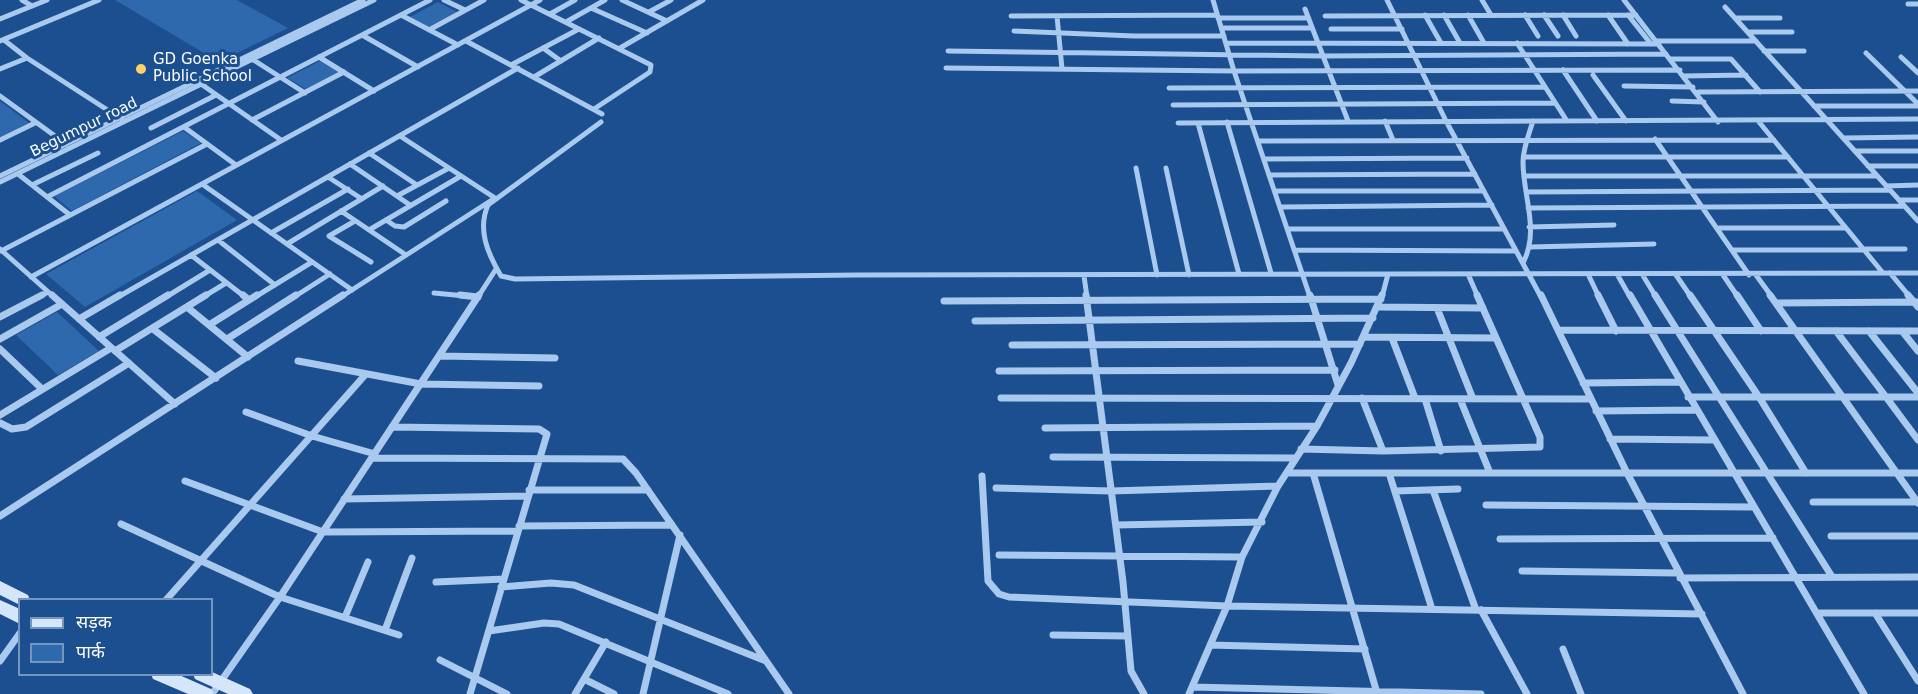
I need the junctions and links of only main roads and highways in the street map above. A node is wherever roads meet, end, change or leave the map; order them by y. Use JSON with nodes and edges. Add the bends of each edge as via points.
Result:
{"nodes":[{"id":1,"x":0,"y":588,"type":"edge"},
{"id":2,"x":18,"y":598,"type":"edge"},
{"id":3,"x":0,"y":607,"type":"edge"},
{"id":4,"x":18,"y":616,"type":"edge"},
{"id":5,"x":161,"y":676,"type":"edge"},
{"id":6,"x":199,"y":688,"type":"edge"},
{"id":7,"x":215,"y":689,"type":"edge"},
{"id":8,"x":245,"y":694,"type":"edge"}],
"edges":[{"from":1,"to":2,"type":"main road"},
{"from":3,"to":4,"type":"main road"},
{"from":5,"to":6,"type":"main road"},
{"from":6,"to":7,"type":"main road"},
{"from":7,"to":8,"type":"main road"}]}
